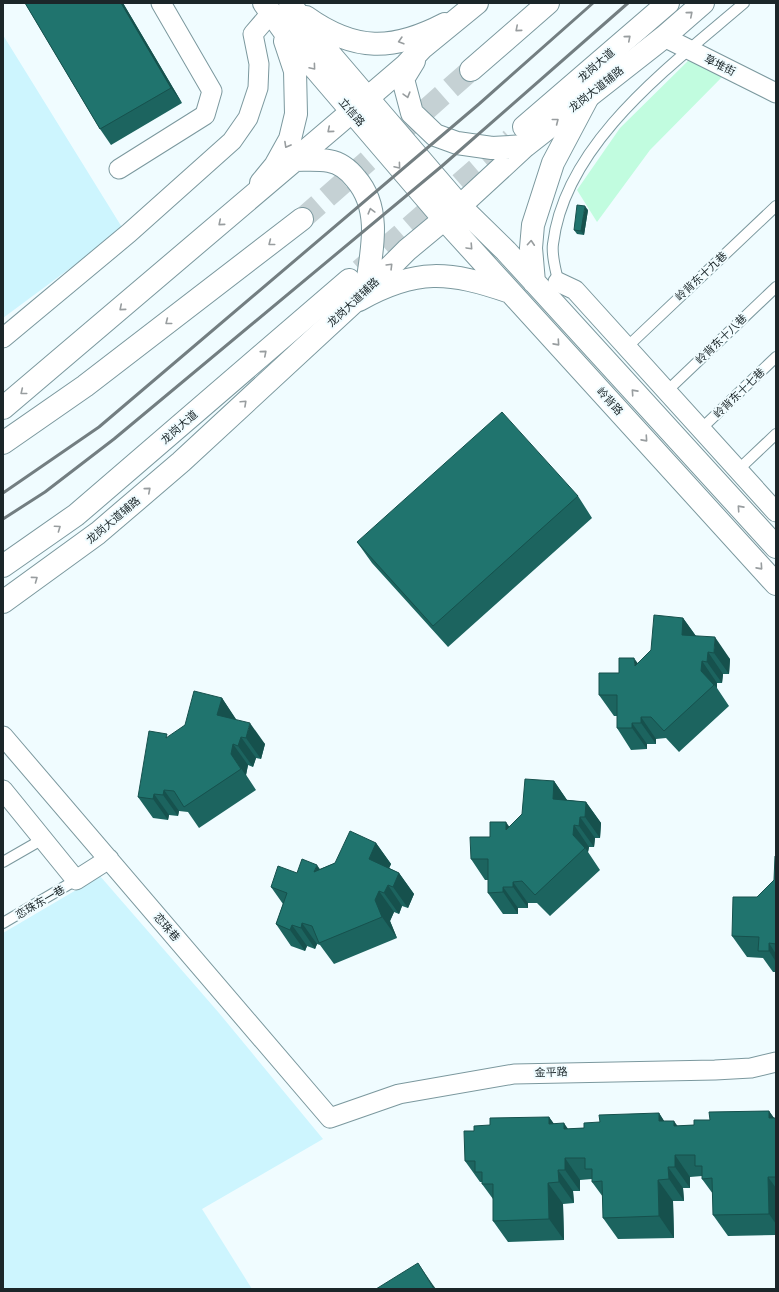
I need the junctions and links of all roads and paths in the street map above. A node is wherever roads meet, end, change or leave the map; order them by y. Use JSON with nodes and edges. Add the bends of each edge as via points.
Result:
{"nodes":[{"id":1,"x":161,"y":3,"type":"edge"},
{"id":2,"x":548,"y":3,"type":"edge"},
{"id":3,"x":668,"y":3,"type":"edge"},
{"id":4,"x":703,"y":3,"type":"edge"},
{"id":5,"x":744,"y":3,"type":"edge"},
{"id":6,"x":292,"y":6,"type":"edge"},
{"id":7,"x":470,"y":9,"type":"edge"},
{"id":8,"x":272,"y":14,"type":"edge"},
{"id":9,"x":664,"y":37,"type":"junction"},
{"id":10,"x":422,"y":48,"type":"junction"},
{"id":11,"x":689,"y":50,"type":"junction"},
{"id":12,"x":470,"y":70,"type":"tunnel mouth"},
{"id":13,"x":776,"y":93,"type":"edge"},
{"id":14,"x":589,"y":95,"type":"junction"},
{"id":15,"x":368,"y":97,"type":"junction"},
{"id":16,"x":352,"y":111,"type":"junction"},
{"id":17,"x":525,"y":136,"type":"junction"},
{"id":18,"x":295,"y":160,"type":"junction"},
{"id":19,"x":119,"y":169,"type":"dead end"},
{"id":20,"x":247,"y":201,"type":"junction"},
{"id":21,"x":776,"y":206,"type":"edge"},
{"id":22,"x":451,"y":212,"type":"junction"},
{"id":23,"x":302,"y":219,"type":"tunnel mouth"},
{"id":24,"x":534,"y":282,"type":"junction"},
{"id":25,"x":558,"y":282,"type":"junction"},
{"id":26,"x":357,"y":285,"type":"junction"},
{"id":27,"x":776,"y":287,"type":"edge"},
{"id":28,"x":512,"y":293,"type":"junction"},
{"id":29,"x":350,"y":306,"type":"junction"},
{"id":30,"x":562,"y":313,"type":"junction"},
{"id":31,"x":4,"y":335,"type":"edge"},
{"id":32,"x":627,"y":347,"type":"junction"},
{"id":33,"x":776,"y":357,"type":"edge"},
{"id":34,"x":667,"y":391,"type":"junction"},
{"id":35,"x":3,"y":408,"type":"edge"},
{"id":36,"x":701,"y":429,"type":"junction"},
{"id":37,"x":776,"y":434,"type":"edge"},
{"id":38,"x":3,"y":443,"type":"edge"},
{"id":39,"x":738,"y":470,"type":"junction"},
{"id":40,"x":776,"y":511,"type":"edge"},
{"id":41,"x":757,"y":527,"type":"junction"},
{"id":42,"x":739,"y":543,"type":"junction"},
{"id":43,"x":776,"y":547,"type":"edge"},
{"id":44,"x":3,"y":566,"type":"edge"},
{"id":45,"x":776,"y":584,"type":"edge"},
{"id":46,"x":3,"y":602,"type":"edge"},
{"id":47,"x":3,"y":736,"type":"edge"},
{"id":48,"x":5,"y":796,"type":"edge"},
{"id":49,"x":43,"y":839,"type":"junction"},
{"id":50,"x":109,"y":859,"type":"junction"},
{"id":51,"x":3,"y":862,"type":"edge"},
{"id":52,"x":76,"y":880,"type":"junction"},
{"id":53,"x":3,"y":923,"type":"edge"},
{"id":54,"x":776,"y":1062,"type":"edge"},
{"id":55,"x":330,"y":1118,"type":"joint"}],
"edges":[{"from":1,"to":19,"type":"street","via":[[212,91],[205,115]]},
{"from":2,"to":12,"type":"main road","one_way":true},
{"from":17,"to":3,"type":"main road","name":"龙岗大道","one_way":true},
{"from":9,"to":4,"type":"main road","name":"龙岗大道辅路","one_way":true},
{"from":5,"to":11,"type":"lane"},
{"from":7,"to":6,"type":"main road","one_way":true,"via":[[425,34],[391,44],[358,43],[322,28]]},
{"from":6,"to":15,"type":"main road","name":"立信路","via":[[305,26]]},
{"from":7,"to":10,"type":"main road"},
{"from":8,"to":16,"type":"main road","name":"立信路","one_way":true},
{"from":8,"to":20,"type":"main road","one_way":true,"via":[[295,71],[296,114],[290,139],[275,166]]},
{"from":8,"to":31,"type":"street","via":[[253,34],[259,64],[258,88],[248,118],[232,141],[128,233]]},
{"from":9,"to":11,"type":"street","name":"草堆街"},
{"from":9,"to":14,"type":"main road","name":"龙岗大道辅路"},
{"from":10,"to":15,"type":"main road"},
{"from":10,"to":17,"type":"main road","one_way":true,"via":[[403,79],[412,113],[435,135],[457,143],[492,148]]},
{"from":11,"to":13,"type":"street","name":"草堆街"},
{"from":11,"to":25,"type":"lane","via":[[627,106],[577,171],[559,214],[552,246]]},
{"from":17,"to":14,"type":"main road","name":"龙岗大道辅路","one_way":true},
{"from":24,"to":14,"type":"main road","one_way":true,"via":[[531,248],[533,225],[553,163]]},
{"from":15,"to":16,"type":"main road"},
{"from":15,"to":22,"type":"main road","name":"立信路"},
{"from":16,"to":18,"type":"main road","one_way":true},
{"from":16,"to":22,"type":"main road","name":"立信路","one_way":true},
{"from":17,"to":22,"type":"main road","name":"龙岗大道辅路"},
{"from":18,"to":20,"type":"main road"},
{"from":26,"to":18,"type":"main road","one_way":true,"via":[[373,241],[373,213],[363,186],[347,168],[329,161]]},
{"from":20,"to":35,"type":"main road","one_way":true},
{"from":21,"to":32,"type":"lane","name":"岭背东十九巷"},
{"from":22,"to":24,"type":"main road","via":[[506,251]]},
{"from":26,"to":22,"type":"main road","name":"龙岗大道辅路","one_way":true,"via":[[407,250]]},
{"from":22,"to":28,"type":"main road","name":"岭背路","one_way":true},
{"from":23,"to":38,"type":"main road","one_way":true,"via":[[85,386]]},
{"from":24,"to":30,"type":"main road"},
{"from":25,"to":30,"type":"lane"},
{"from":25,"to":32,"type":"street","via":[[575,290]]},
{"from":26,"to":29,"type":"main road","name":"龙岗大道辅路"},
{"from":44,"to":26,"type":"main road","name":"龙岗大道","one_way":true,"via":[[76,515]]},
{"from":27,"to":34,"type":"lane","name":"岭背东十八巷"},
{"from":28,"to":29,"type":"main road","via":[[482,283],[442,275],[413,277],[380,288]]},
{"from":28,"to":42,"type":"main road","name":"岭背路","one_way":true},
{"from":46,"to":29,"type":"main road","name":"龙岗大道辅路","one_way":true,"via":[[104,528],[181,462]]},
{"from":41,"to":30,"type":"main road","one_way":true},
{"from":32,"to":34,"type":"street"},
{"from":33,"to":36,"type":"lane","name":"岭背东十七巷"},
{"from":34,"to":36,"type":"street"},
{"from":36,"to":39,"type":"street"},
{"from":37,"to":39,"type":"lane"},
{"from":39,"to":40,"type":"street"},
{"from":40,"to":41,"type":"lane"},
{"from":41,"to":42,"type":"main road"},
{"from":41,"to":43,"type":"main road"},
{"from":42,"to":45,"type":"main road","name":"岭背路","one_way":true},
{"from":47,"to":50,"type":"street","name":"恋珠巷"},
{"from":48,"to":49,"type":"street"},
{"from":49,"to":51,"type":"lane"},
{"from":49,"to":52,"type":"street"},
{"from":50,"to":52,"type":"street"},
{"from":50,"to":55,"type":"street","name":"恋珠巷"},
{"from":52,"to":53,"type":"lane","name":"恋珠东一巷"},
{"from":54,"to":55,"type":"street","name":"金平路","via":[[751,1068],[514,1074],[399,1094]]}]}
